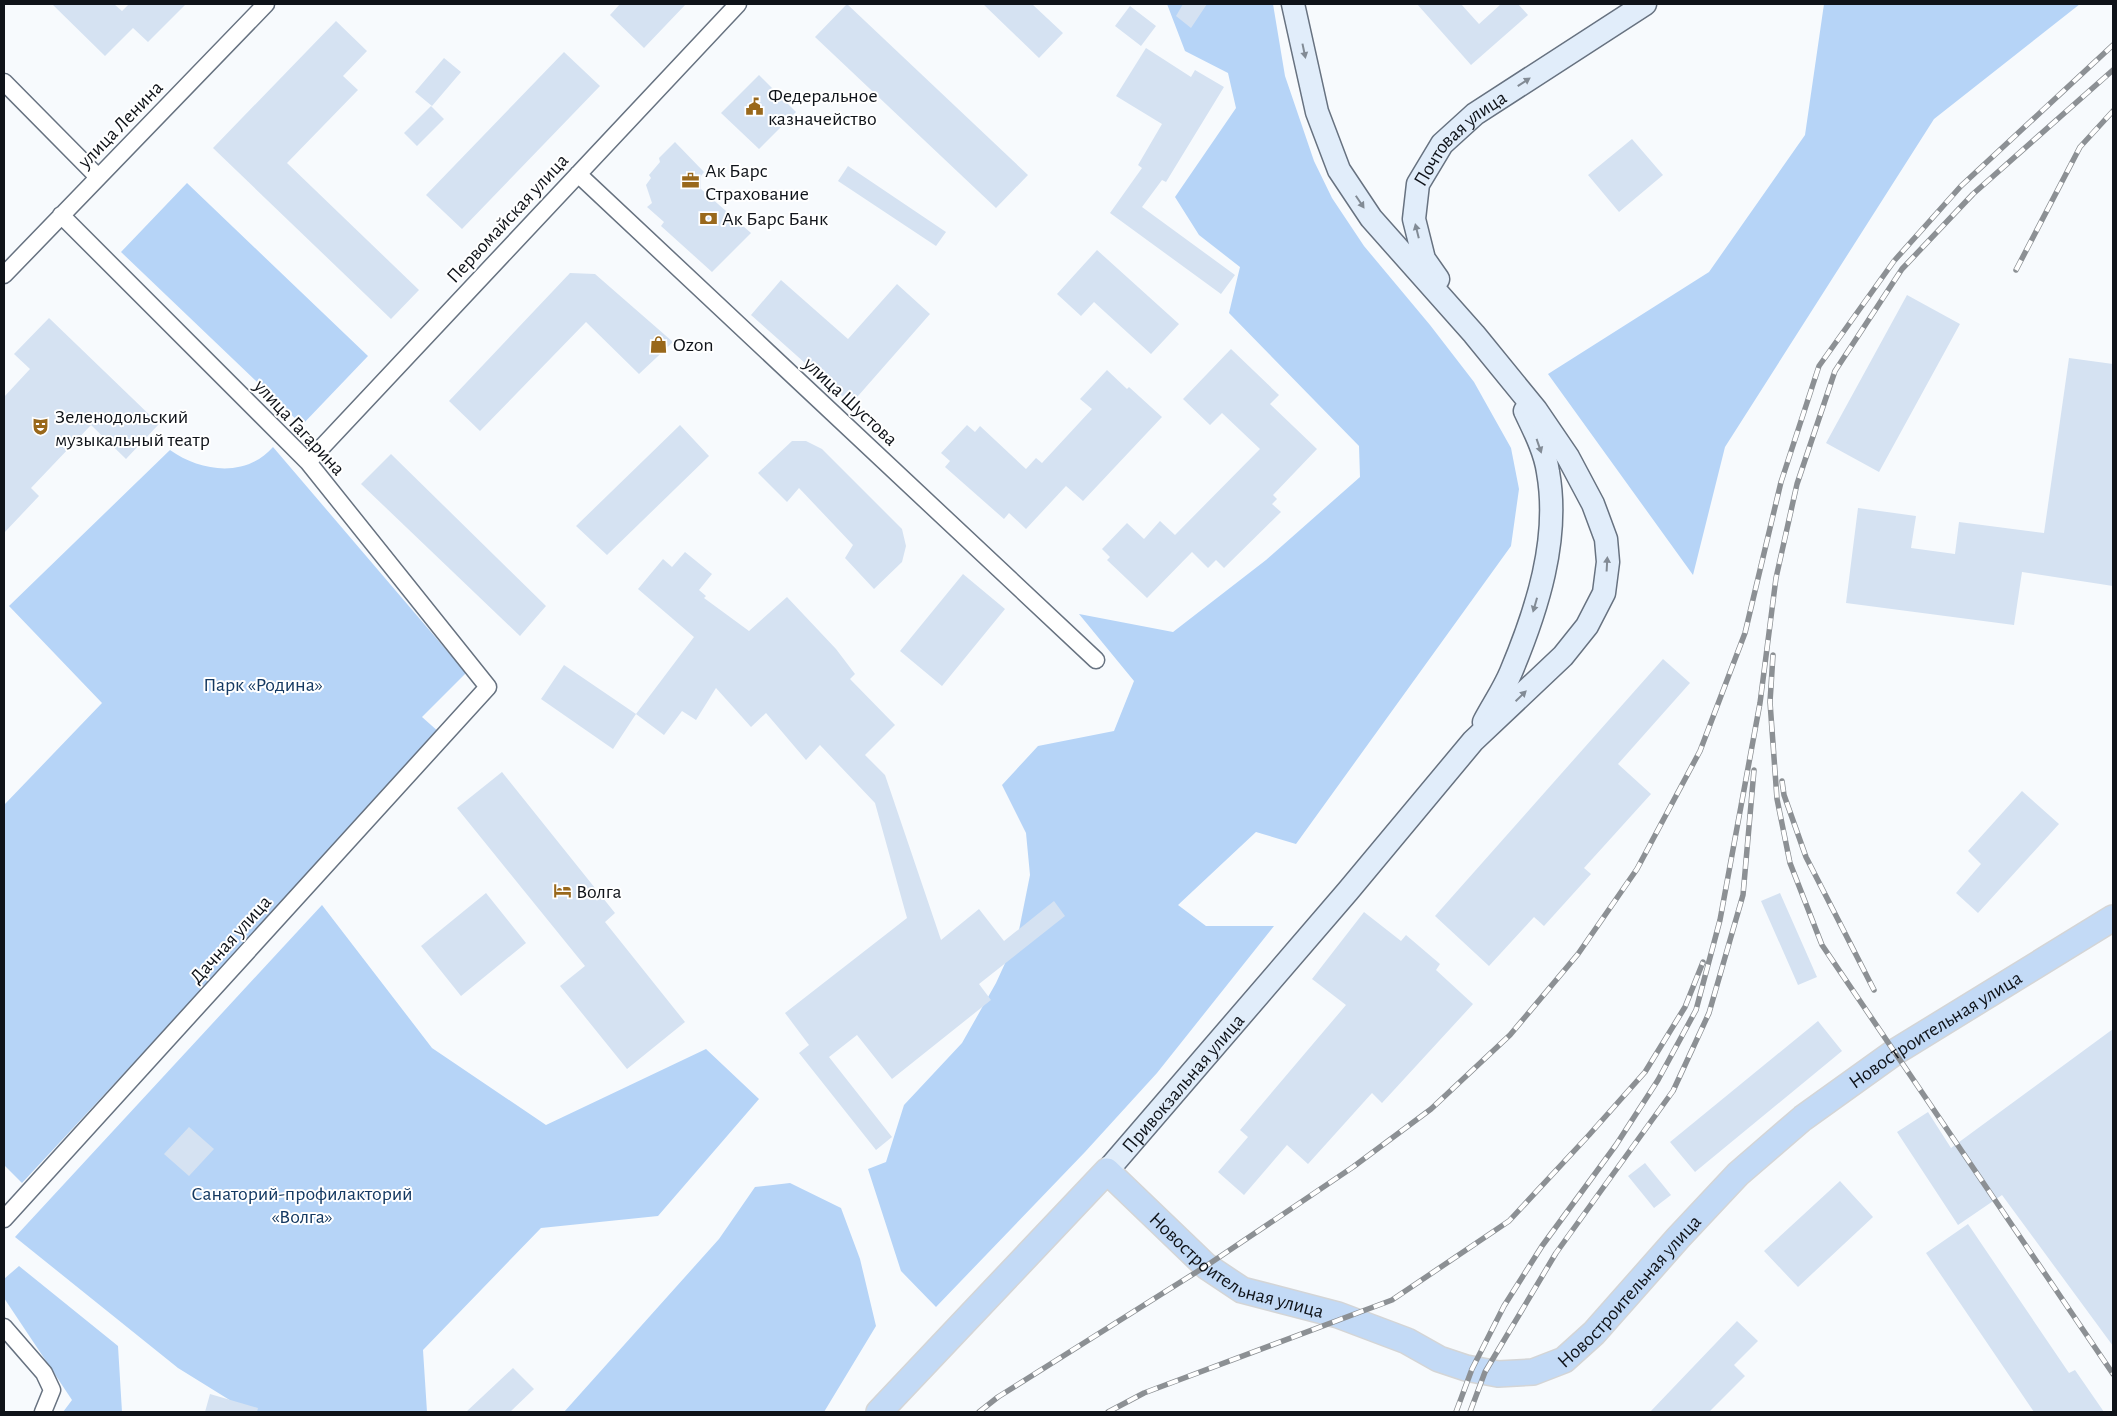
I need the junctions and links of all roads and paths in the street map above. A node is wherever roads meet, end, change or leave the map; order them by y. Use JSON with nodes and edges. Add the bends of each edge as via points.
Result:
{"nodes":[{"id":1,"x":266,"y":4,"type":"edge"},
{"id":2,"x":738,"y":4,"type":"edge"},
{"id":3,"x":1293,"y":4,"type":"edge"},
{"id":4,"x":1645,"y":4,"type":"edge"},
{"id":5,"x":4,"y":82,"type":"edge"},
{"id":6,"x":578,"y":174,"type":"junction"},
{"id":7,"x":98,"y":177,"type":"junction"},
{"id":8,"x":61,"y":215,"type":"junction"},
{"id":9,"x":4,"y":275,"type":"edge"},
{"id":10,"x":1474,"y":334,"type":"junction"},
{"id":11,"x":1514,"y":385,"type":"junction"},
{"id":12,"x":308,"y":462,"type":"junction"},
{"id":13,"x":1096,"y":660,"type":"dead end"},
{"id":14,"x":488,"y":687,"type":"joint"},
{"id":15,"x":1473,"y":741,"type":"junction"},
{"id":16,"x":2113,"y":918,"type":"edge"},
{"id":17,"x":1107,"y":1171,"type":"junction"},
{"id":18,"x":4,"y":1219,"type":"edge"},
{"id":19,"x":4,"y":1327,"type":"edge"},
{"id":20,"x":43,"y":1412,"type":"edge"},
{"id":21,"x":879,"y":1412,"type":"edge"}],
"edges":[{"from":1,"to":7,"type":"street","name":"улица Ленина"},
{"from":2,"to":6,"type":"street","name":"Первомайская улица"},
{"from":3,"to":10,"type":"main road","one_way":true,"via":[[1317,112],[1339,170],[1371,218]]},
{"from":10,"to":4,"type":"main road","name":"Почтовая улица","one_way":true,"via":[[1424,259],[1414,219],[1418,184],[1442,144],[1475,114]]},
{"from":5,"to":7,"type":"street"},
{"from":6,"to":12,"type":"street","name":"Первомайская улица"},
{"from":6,"to":13,"type":"street","name":"улица Шустова"},
{"from":7,"to":8,"type":"street","name":"улица Ленина"},
{"from":8,"to":9,"type":"street","name":"улица Ленина"},
{"from":8,"to":12,"type":"street","name":"улица Гагарина"},
{"from":10,"to":11,"type":"main road"},
{"from":11,"to":15,"type":"main road","one_way":true,"via":[[1548,471],[1552,515],[1544,573],[1531,621],[1511,673]]},
{"from":15,"to":11,"type":"main road","one_way":true,"via":[[1563,656],[1588,626],[1604,593],[1608,562],[1606,539],[1594,504],[1568,456]]},
{"from":12,"to":14,"type":"street","name":"улица Гагарина"},
{"from":14,"to":18,"type":"street","name":"Дачная улица"},
{"from":15,"to":17,"type":"main road","name":"Привокзальная улица"},
{"from":16,"to":17,"type":"main road","name":"Новостроительная улица","via":[[1895,1052],[1804,1118],[1738,1174],[1594,1333],[1564,1360],[1533,1372],[1498,1374],[1466,1368],[1338,1314],[1242,1290],[1206,1266]]},
{"from":17,"to":21,"type":"main road","name":"Привокзальная улица"},
{"from":19,"to":20,"type":"street","via":[[44,1373],[52,1390]]}]}
